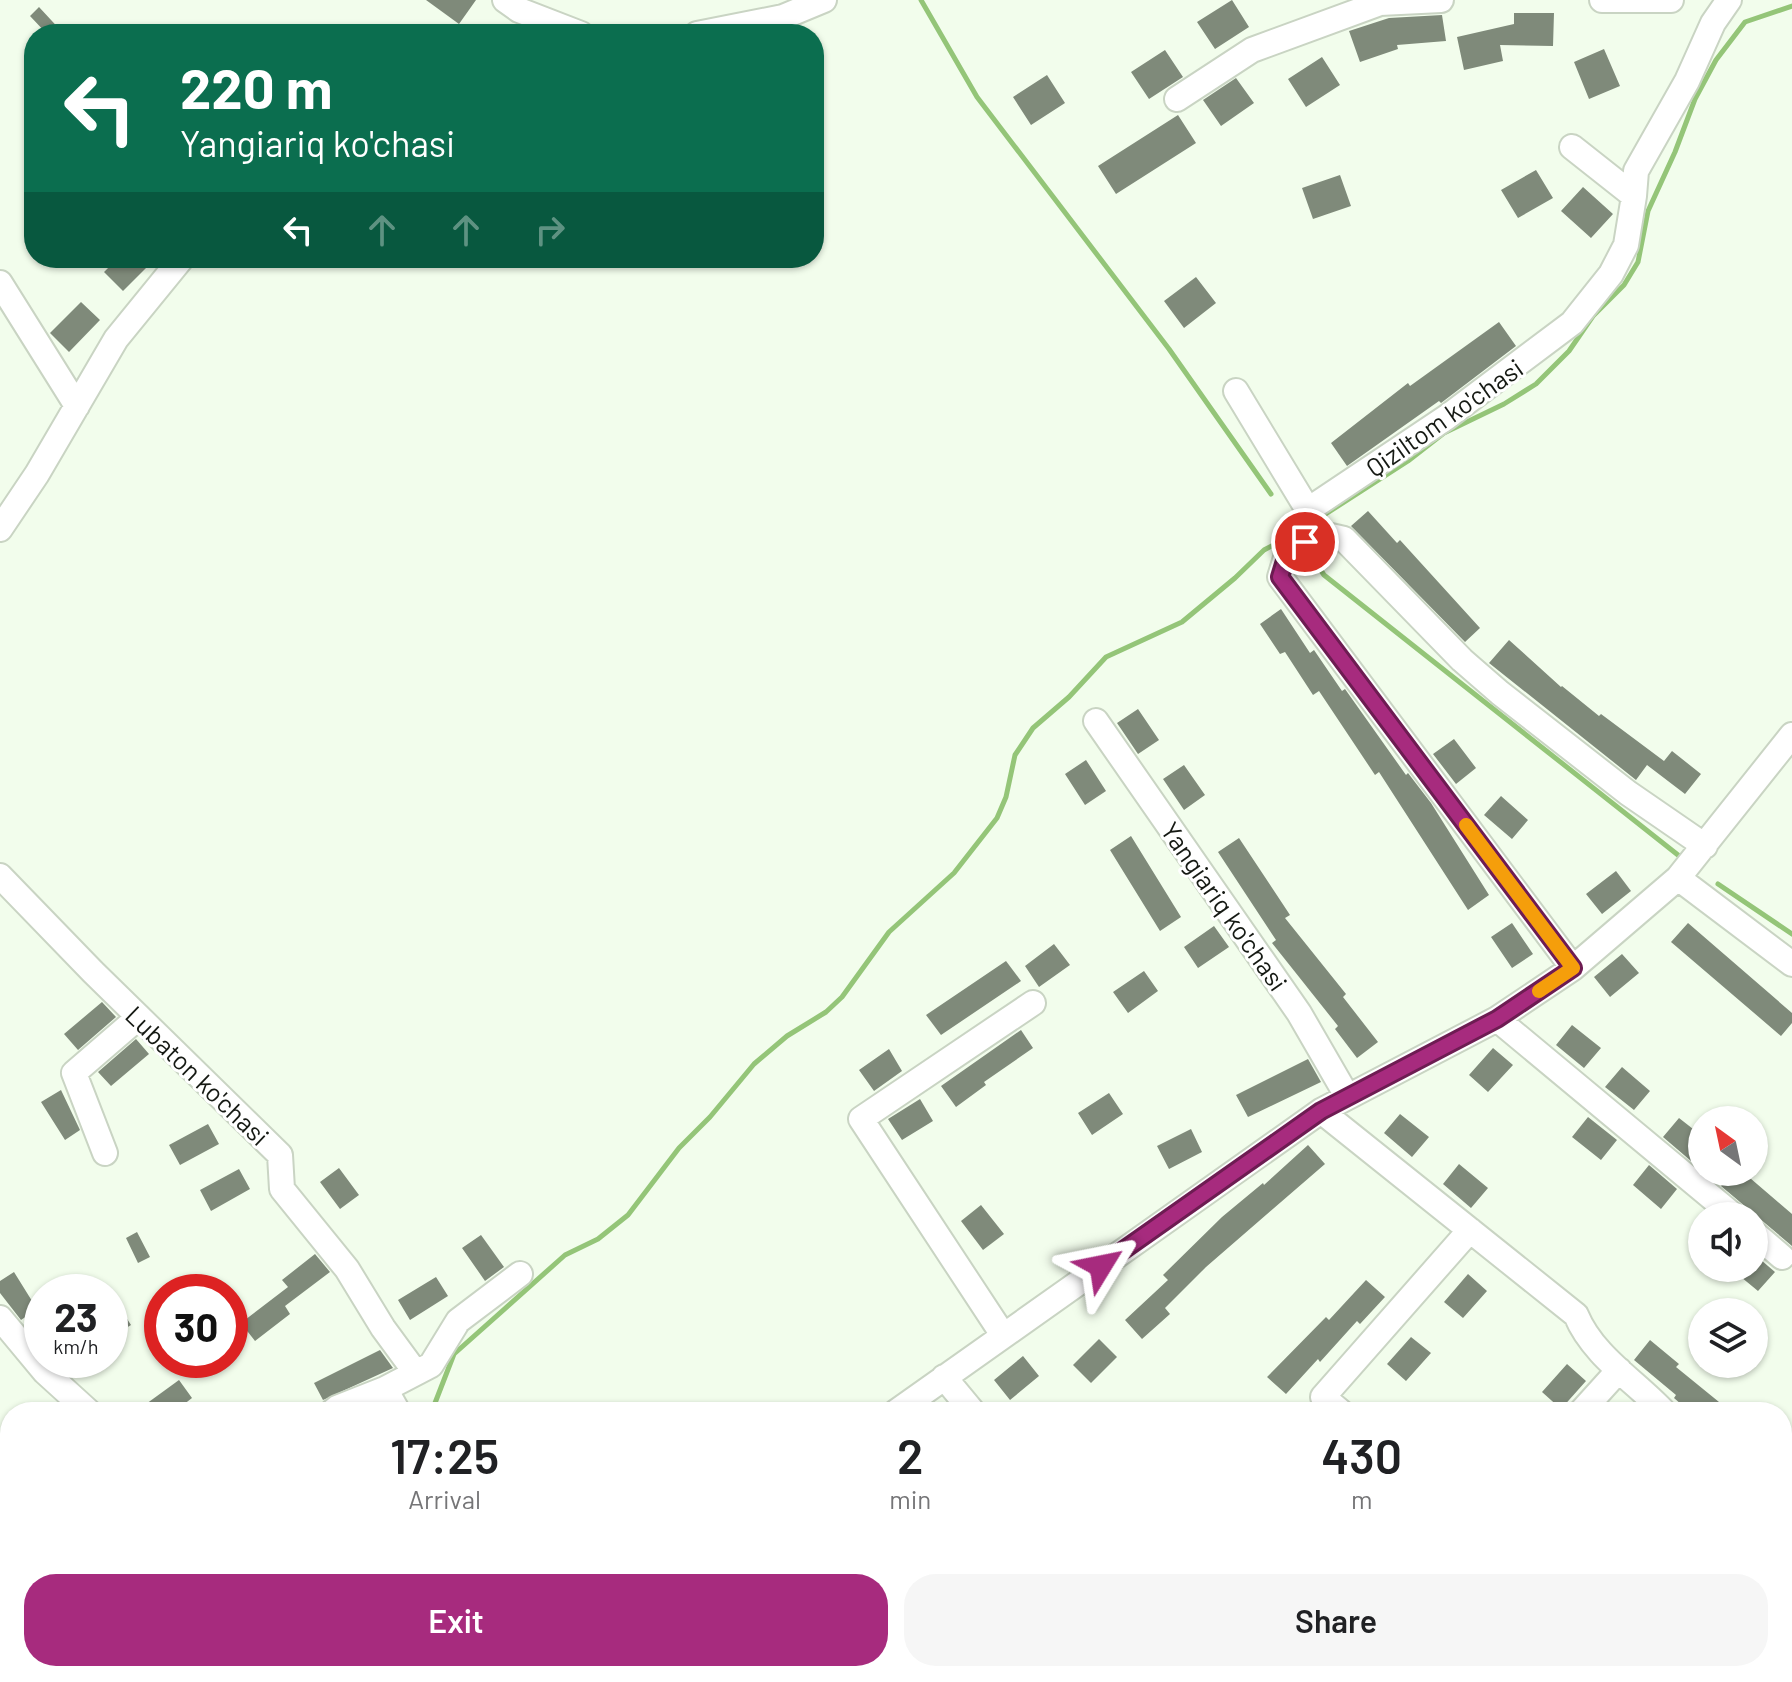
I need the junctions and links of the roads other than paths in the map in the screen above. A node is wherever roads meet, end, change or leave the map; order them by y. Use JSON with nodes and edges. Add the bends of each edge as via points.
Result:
{"nodes":[{"id":1,"x":505,"y":0,"type":"edge"},
{"id":2,"x":824,"y":0,"type":"edge"},
{"id":3,"x":1441,"y":0,"type":"edge"},
{"id":4,"x":1602,"y":0,"type":"edge"},
{"id":5,"x":1671,"y":0,"type":"edge"},
{"id":6,"x":1729,"y":0,"type":"edge"},
{"id":7,"x":1380,"y":2,"type":"edge"},
{"id":8,"x":555,"y":24,"type":"edge"},
{"id":9,"x":748,"y":24,"type":"edge"},
{"id":10,"x":1177,"y":99,"type":"dead end"},
{"id":11,"x":1572,"y":147,"type":"dead end"},
{"id":12,"x":1634,"y":196,"type":"junction"},
{"id":13,"x":174,"y":268,"type":"edge"},
{"id":14,"x":0,"y":283,"type":"edge"},
{"id":15,"x":1236,"y":391,"type":"dead end"},
{"id":16,"x":77,"y":406,"type":"junction"},
{"id":17,"x":0,"y":529,"type":"edge"},
{"id":18,"x":1096,"y":721,"type":"dead end"},
{"id":19,"x":1792,"y":735,"type":"edge"},
{"id":20,"x":1705,"y":846,"type":"junction"},
{"id":21,"x":0,"y":876,"type":"edge"},
{"id":22,"x":1678,"y":878,"type":"junction"},
{"id":23,"x":1792,"y":964,"type":"edge"},
{"id":24,"x":1573,"y":968,"type":"junction"},
{"id":25,"x":1033,"y":1003,"type":"dead end"},
{"id":26,"x":139,"y":1017,"type":"junction"},
{"id":27,"x":1497,"y":1019,"type":"junction"},
{"id":28,"x":1347,"y":1096,"type":"junction"},
{"id":29,"x":1321,"y":1111,"type":"junction"},
{"id":30,"x":105,"y":1153,"type":"dead end"},
{"id":31,"x":1717,"y":1202,"type":"edge"},
{"id":32,"x":1470,"y":1230,"type":"junction"},
{"id":33,"x":1768,"y":1245,"type":"edge"},
{"id":34,"x":1782,"y":1257,"type":"dead end"},
{"id":35,"x":520,"y":1274,"type":"dead end"},
{"id":36,"x":0,"y":1318,"type":"edge"},
{"id":37,"x":1003,"y":1335,"type":"junction"},
{"id":38,"x":1619,"y":1370,"type":"junction"},
{"id":39,"x":416,"y":1373,"type":"junction"},
{"id":40,"x":944,"y":1377,"type":"junction"},
{"id":41,"x":385,"y":1389,"type":"junction"},
{"id":42,"x":78,"y":1402,"type":"edge"},
{"id":43,"x":352,"y":1402,"type":"edge"},
{"id":44,"x":392,"y":1402,"type":"edge"},
{"id":45,"x":910,"y":1402,"type":"edge"},
{"id":46,"x":965,"y":1402,"type":"edge"},
{"id":47,"x":1329,"y":1402,"type":"edge"},
{"id":48,"x":1590,"y":1402,"type":"edge"},
{"id":49,"x":1653,"y":1402,"type":"edge"}],
"edges":[{"from":1,"to":8,"type":"street"},
{"from":2,"to":9,"type":"street"},
{"from":3,"to":7,"type":"street"},
{"from":4,"to":5,"type":"street"},
{"from":6,"to":12,"type":"street","name":"Qiziltom ko'chasi","via":[[1636,171]]},
{"from":7,"to":10,"type":"street","via":[[1252,50]]},
{"from":11,"to":12,"type":"street"},
{"from":12,"to":15,"type":"street","name":"Qiziltom ko'chasi","via":[[1626,245],[1572,323],[1447,417],[1308,510]]},
{"from":13,"to":16,"type":"street","via":[[116,339]]},
{"from":14,"to":16,"type":"street"},
{"from":16,"to":17,"type":"street"},
{"from":18,"to":28,"type":"street","name":"Yangiariq ko'chasi","via":[[1299,1013]]},
{"from":19,"to":20,"type":"street"},
{"from":20,"to":22,"type":"street"},
{"from":20,"to":24,"type":"street","via":[[1500,693],[1344,539],[1322,534],[1288,551],[1280,577]]},
{"from":21,"to":26,"type":"street","name":"Lubaton ko'chasi"},
{"from":22,"to":23,"type":"street"},
{"from":22,"to":24,"type":"street"},
{"from":24,"to":27,"type":"street"},
{"from":25,"to":37,"type":"street","via":[[861,1119]]},
{"from":26,"to":30,"type":"street","via":[[74,1073]]},
{"from":26,"to":39,"type":"street","name":"Lubaton ko'chasi","via":[[280,1155],[282,1189],[347,1269]]},
{"from":27,"to":28,"type":"street"},
{"from":27,"to":31,"type":"street"},
{"from":28,"to":29,"type":"street"},
{"from":29,"to":32,"type":"street"},
{"from":29,"to":37,"type":"street"},
{"from":32,"to":38,"type":"street","via":[[1576,1315],[1582,1330]]},
{"from":32,"to":47,"type":"street","via":[[1323,1397]]},
{"from":33,"to":34,"type":"street"},
{"from":35,"to":39,"type":"street","via":[[458,1321],[431,1365]]},
{"from":36,"to":42,"type":"street"},
{"from":37,"to":40,"type":"street"},
{"from":38,"to":48,"type":"street"},
{"from":38,"to":49,"type":"street"},
{"from":39,"to":41,"type":"street"},
{"from":40,"to":45,"type":"street"},
{"from":40,"to":46,"type":"street"},
{"from":41,"to":43,"type":"street"},
{"from":41,"to":44,"type":"street"}]}
